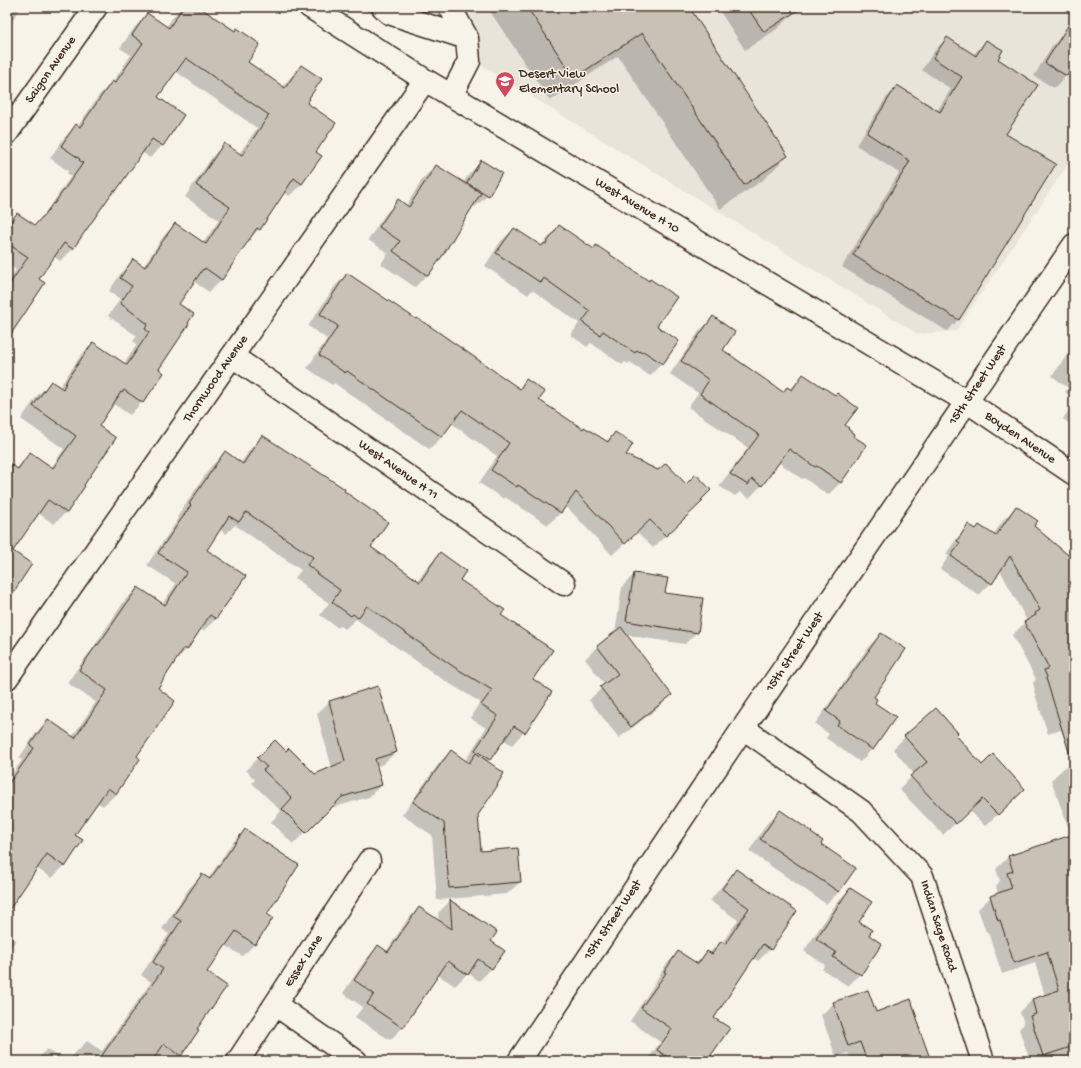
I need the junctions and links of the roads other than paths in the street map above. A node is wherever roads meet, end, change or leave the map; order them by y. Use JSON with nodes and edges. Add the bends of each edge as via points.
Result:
{"nodes":[{"id":1,"x":96,"y":7,"type":"edge"},
{"id":2,"x":310,"y":7,"type":"edge"},
{"id":3,"x":383,"y":7,"type":"edge"},
{"id":4,"x":450,"y":7,"type":"edge"},
{"id":5,"x":467,"y":38,"type":"junction"},
{"id":6,"x":425,"y":80,"type":"junction"},
{"id":7,"x":451,"y":96,"type":"junction"},
{"id":8,"x":7,"y":133,"type":"edge"},
{"id":9,"x":1074,"y":245,"type":"edge"},
{"id":10,"x":232,"y":356,"type":"junction"},
{"id":11,"x":966,"y":401,"type":"junction"},
{"id":12,"x":1074,"y":474,"type":"edge"},
{"id":13,"x":564,"y":584,"type":"dead end"},
{"id":14,"x":7,"y":678,"type":"edge"},
{"id":15,"x":743,"y":728,"type":"junction"},
{"id":16,"x":369,"y":861,"type":"dead end"},
{"id":17,"x":276,"y":1005,"type":"junction"},
{"id":18,"x":238,"y":1061,"type":"edge"},
{"id":19,"x":356,"y":1061,"type":"edge"},
{"id":20,"x":519,"y":1061,"type":"edge"},
{"id":21,"x":982,"y":1061,"type":"edge"}],
"edges":[{"from":1,"to":8,"type":"street","name":"Saigon Avenue"},
{"from":2,"to":6,"type":"street","name":"West Avenue H 10"},
{"from":3,"to":5,"type":"street","via":[[389,13]]},
{"from":4,"to":5,"type":"street"},
{"from":5,"to":7,"type":"street","via":[[469,62]]},
{"from":6,"to":7,"type":"street","name":"West Avenue H 10"},
{"from":6,"to":10,"type":"street","name":"Thornwood Avenue"},
{"from":7,"to":11,"type":"street","name":"West Avenue H 10"},
{"from":9,"to":11,"type":"street","name":"15th Street West"},
{"from":10,"to":13,"type":"street","name":"West Avenue H 11"},
{"from":10,"to":14,"type":"street","name":"Thornwood Avenue"},
{"from":11,"to":12,"type":"street","name":"Boyden Avenue"},
{"from":11,"to":15,"type":"street","name":"15th Street West"},
{"from":15,"to":20,"type":"street","name":"15th Street West"},
{"from":15,"to":21,"type":"street","name":"Indian Sage Road","via":[[861,811],[922,876]]},
{"from":16,"to":17,"type":"street","name":"Essex Lane"},
{"from":17,"to":18,"type":"street","name":"Essex Lane"},
{"from":17,"to":19,"type":"street"}]}
